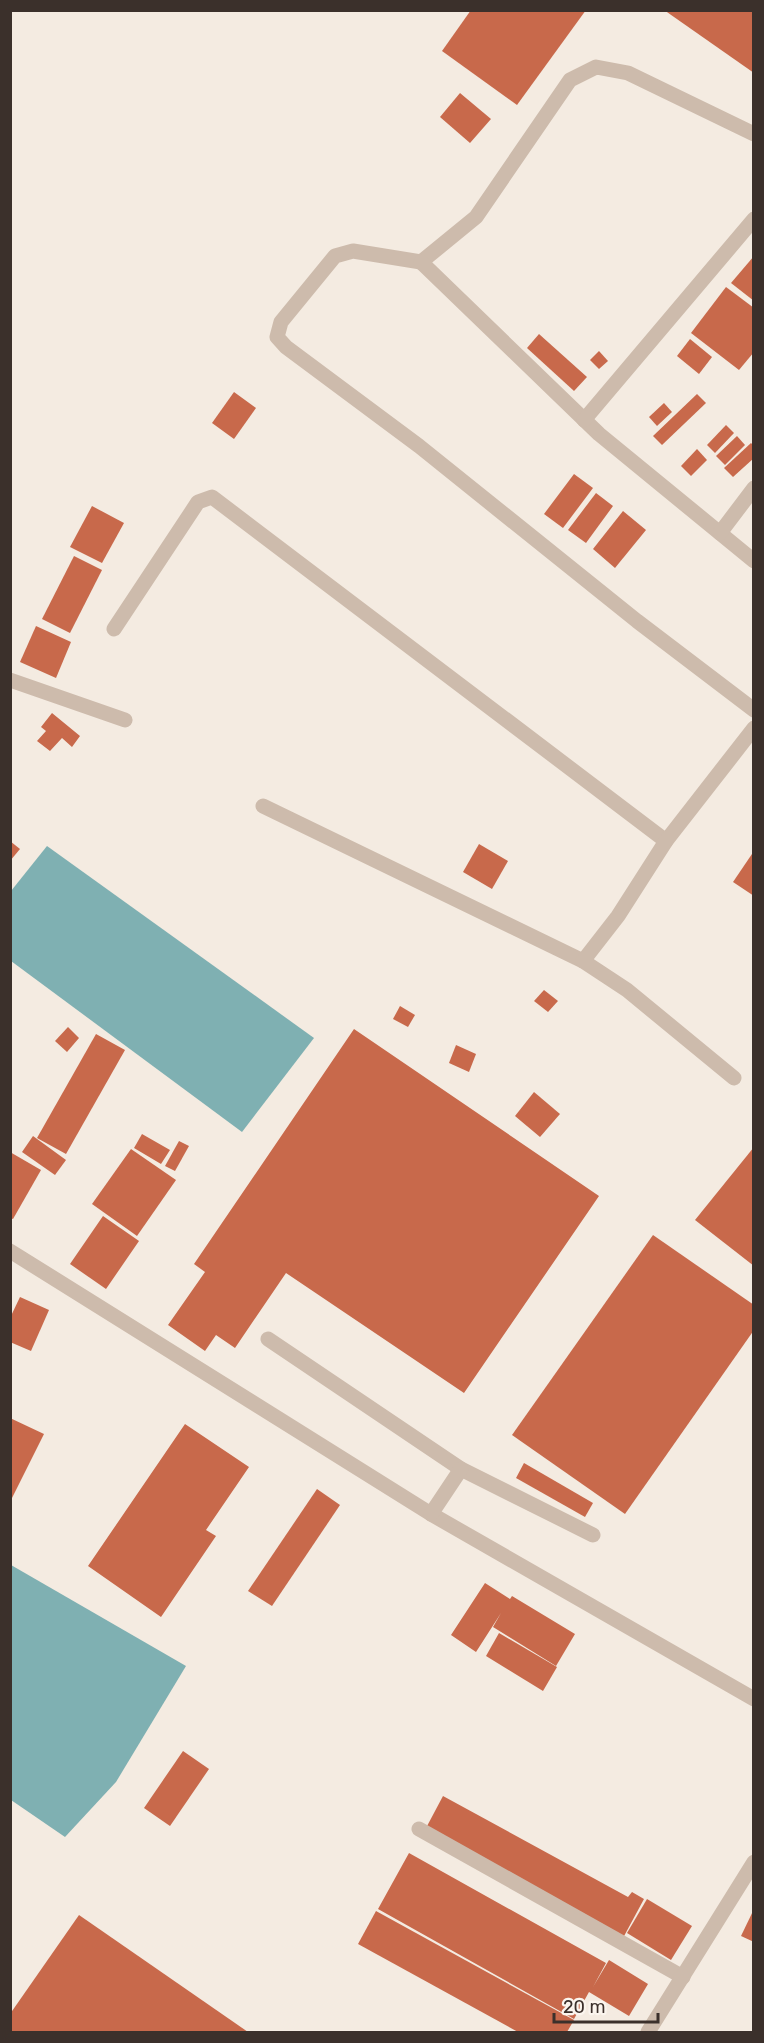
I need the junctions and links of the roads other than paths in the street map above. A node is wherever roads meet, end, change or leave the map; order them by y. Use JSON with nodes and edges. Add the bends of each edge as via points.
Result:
{"nodes":[{"id":1,"x":753,"y":134,"type":"edge"},
{"id":2,"x":753,"y":219,"type":"edge"},
{"id":3,"x":421,"y":262,"type":"junction"},
{"id":4,"x":584,"y":420,"type":"junction"},
{"id":5,"x":753,"y":488,"type":"edge"},
{"id":6,"x":720,"y":533,"type":"junction"},
{"id":7,"x":753,"y":561,"type":"edge"},
{"id":8,"x":114,"y":629,"type":"dead end"},
{"id":9,"x":10,"y":680,"type":"edge"},
{"id":10,"x":753,"y":710,"type":"edge"},
{"id":11,"x":125,"y":720,"type":"dead end"},
{"id":12,"x":753,"y":728,"type":"edge"},
{"id":13,"x":264,"y":806,"type":"dead end"},
{"id":14,"x":666,"y":841,"type":"junction"},
{"id":15,"x":583,"y":961,"type":"junction"},
{"id":16,"x":734,"y":1078,"type":"dead end"},
{"id":17,"x":10,"y":1251,"type":"edge"},
{"id":18,"x":268,"y":1338,"type":"dead end"},
{"id":19,"x":461,"y":1469,"type":"junction"},
{"id":20,"x":431,"y":1514,"type":"junction"},
{"id":21,"x":593,"y":1535,"type":"dead end"},
{"id":22,"x":753,"y":1699,"type":"edge"},
{"id":23,"x":419,"y":1829,"type":"dead end"},
{"id":24,"x":753,"y":1862,"type":"edge"},
{"id":25,"x":683,"y":1977,"type":"junction"},
{"id":26,"x":648,"y":2032,"type":"edge"}],
"edges":[{"from":1,"to":3,"type":"street","via":[[628,73],[596,66],[570,80],[476,217]]},
{"from":2,"to":4,"type":"street"},
{"from":3,"to":4,"type":"street"},
{"from":3,"to":10,"type":"street","via":[[353,251],[335,256],[281,322],[277,337]]},
{"from":4,"to":6,"type":"street"},
{"from":5,"to":6,"type":"street"},
{"from":6,"to":7,"type":"street"},
{"from":8,"to":14,"type":"street","via":[[198,502],[212,497]]},
{"from":9,"to":11,"type":"street"},
{"from":12,"to":14,"type":"street"},
{"from":13,"to":15,"type":"street"},
{"from":14,"to":15,"type":"street","via":[[618,916]]},
{"from":15,"to":16,"type":"street","via":[[627,990]]},
{"from":17,"to":20,"type":"street"},
{"from":18,"to":19,"type":"street"},
{"from":19,"to":20,"type":"street"},
{"from":19,"to":21,"type":"street"},
{"from":20,"to":22,"type":"street"},
{"from":23,"to":25,"type":"street"},
{"from":24,"to":25,"type":"street"},
{"from":25,"to":26,"type":"street"}]}
